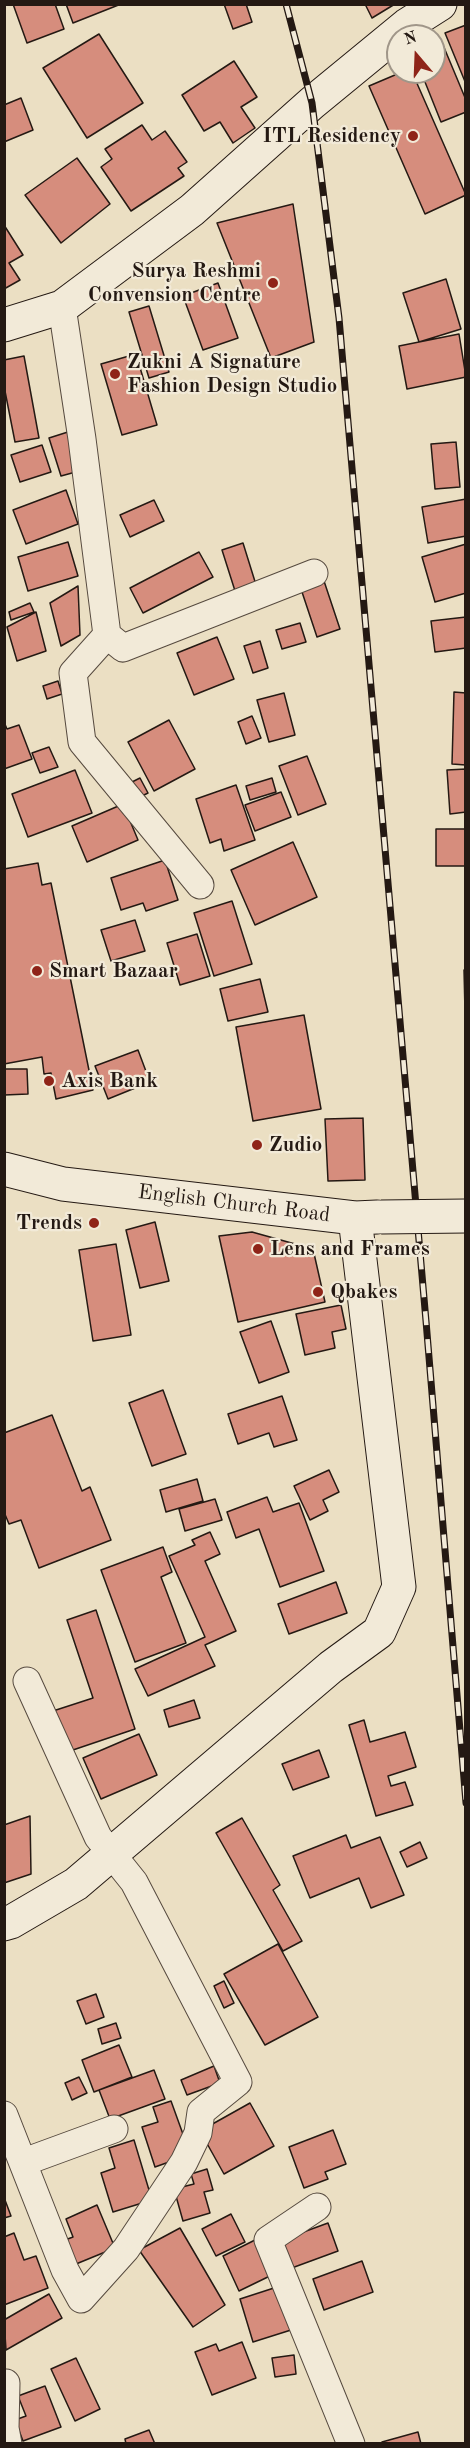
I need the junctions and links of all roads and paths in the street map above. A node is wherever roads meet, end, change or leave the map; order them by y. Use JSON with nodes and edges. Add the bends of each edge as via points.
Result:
{"nodes":[{"id":1,"x":440,"y":4,"type":"edge"},
{"id":2,"x":62,"y":307,"type":"junction"},
{"id":3,"x":4,"y":325,"type":"edge"},
{"id":4,"x":314,"y":573,"type":"dead end"},
{"id":5,"x":107,"y":635,"type":"junction"},
{"id":6,"x":200,"y":885,"type":"dead end"},
{"id":7,"x":4,"y":1169,"type":"edge"},
{"id":8,"x":465,"y":1216,"type":"edge"},
{"id":9,"x":368,"y":1217,"type":"junction"},
{"id":10,"x":27,"y":1681,"type":"dead end"},
{"id":11,"x":120,"y":1866,"type":"junction"},
{"id":12,"x":4,"y":1924,"type":"edge"},
{"id":13,"x":4,"y":2115,"type":"edge"},
{"id":14,"x":114,"y":2129,"type":"dead end"},
{"id":15,"x":24,"y":2162,"type":"junction"},
{"id":16,"x":317,"y":2207,"type":"dead end"},
{"id":17,"x":6,"y":2383,"type":"edge"},
{"id":18,"x":8,"y":2444,"type":"edge"},
{"id":19,"x":351,"y":2444,"type":"edge"}],
"edges":[{"from":1,"to":2,"type":"street","via":[[407,25],[312,103],[192,210]]},
{"from":2,"to":3,"type":"street"},
{"from":2,"to":5,"type":"street"},
{"from":4,"to":5,"type":"street","via":[[123,648]]},
{"from":5,"to":6,"type":"street","via":[[74,673],[82,742]]},
{"from":7,"to":9,"type":"street","name":"English Church Road","via":[[63,1184]]},
{"from":8,"to":9,"type":"street","name":"English Church Road","bridge":true},
{"from":9,"to":11,"type":"street","via":[[399,1587],[379,1632],[331,1667],[174,1802]]},
{"from":10,"to":11,"type":"street","via":[[98,1837]]},
{"from":11,"to":12,"type":"street","via":[[76,1884]]},
{"from":11,"to":15,"type":"street","via":[[238,2082],[201,2112],[198,2133],[184,2162],[126,2248],[81,2299],[65,2270]]},
{"from":13,"to":15,"type":"street"},
{"from":14,"to":15,"type":"street"},
{"from":16,"to":19,"type":"street","via":[[268,2240]]},
{"from":17,"to":18,"type":"street"}]}
